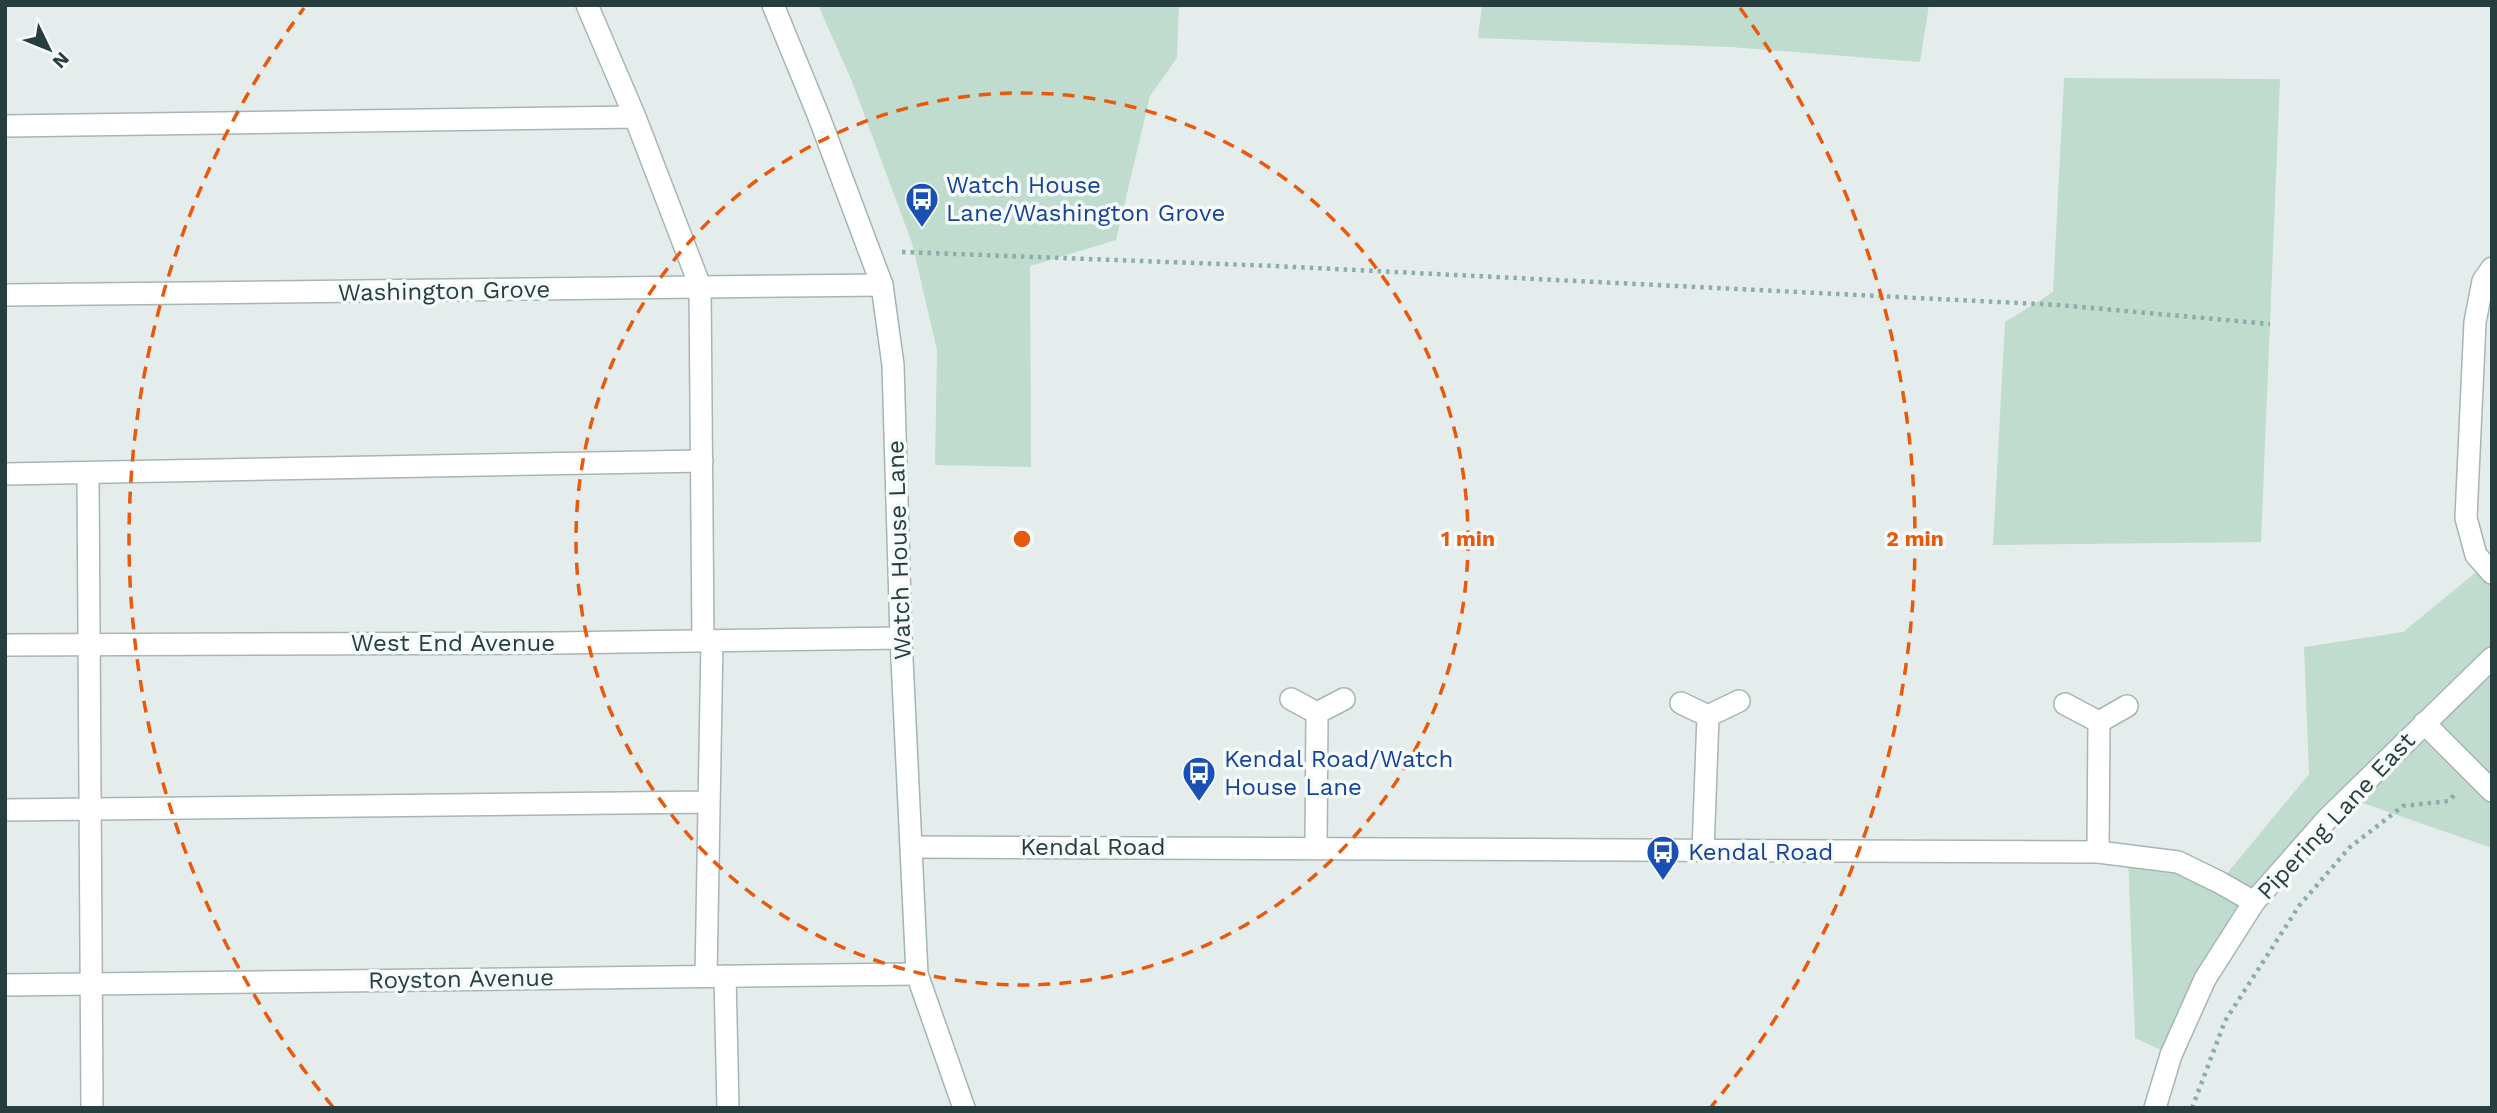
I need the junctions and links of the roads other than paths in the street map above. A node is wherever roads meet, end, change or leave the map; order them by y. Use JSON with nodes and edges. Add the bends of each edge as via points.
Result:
{"nodes":[{"id":1,"x":587,"y":5,"type":"edge"},
{"id":2,"x":773,"y":5,"type":"edge"},
{"id":3,"x":635,"y":117,"type":"junction"},
{"id":4,"x":5,"y":126,"type":"edge"},
{"id":5,"x":2492,"y":268,"type":"edge"},
{"id":6,"x":882,"y":285,"type":"junction"},
{"id":7,"x":700,"y":286,"type":"junction"},
{"id":8,"x":5,"y":295,"type":"edge"},
{"id":9,"x":702,"y":461,"type":"junction"},
{"id":10,"x":88,"y":473,"type":"junction"},
{"id":11,"x":5,"y":474,"type":"edge"},
{"id":12,"x":2492,"y":573,"type":"edge"},
{"id":13,"x":901,"y":638,"type":"junction"},
{"id":14,"x":707,"y":641,"type":"junction"},
{"id":15,"x":5,"y":645,"type":"edge"},
{"id":16,"x":90,"y":645,"type":"junction"},
{"id":17,"x":2492,"y":658,"type":"edge"},
{"id":18,"x":1291,"y":699,"type":"dead end"},
{"id":19,"x":1344,"y":699,"type":"dead end"},
{"id":20,"x":1739,"y":701,"type":"dead end"},
{"id":21,"x":1681,"y":703,"type":"dead end"},
{"id":22,"x":2065,"y":704,"type":"dead end"},
{"id":23,"x":2127,"y":706,"type":"dead end"},
{"id":24,"x":1317,"y":713,"type":"junction"},
{"id":25,"x":1708,"y":716,"type":"junction"},
{"id":26,"x":2099,"y":722,"type":"junction"},
{"id":27,"x":2424,"y":723,"type":"junction"},
{"id":28,"x":2492,"y":790,"type":"edge"},
{"id":29,"x":709,"y":802,"type":"junction"},
{"id":30,"x":89,"y":809,"type":"junction"},
{"id":31,"x":5,"y":810,"type":"edge"},
{"id":32,"x":913,"y":846,"type":"junction"},
{"id":33,"x":1316,"y":847,"type":"junction"},
{"id":34,"x":1703,"y":851,"type":"junction"},
{"id":35,"x":2098,"y":852,"type":"junction"},
{"id":36,"x":2254,"y":902,"type":"junction"},
{"id":37,"x":917,"y":974,"type":"junction"},
{"id":38,"x":716,"y":976,"type":"junction"},
{"id":39,"x":90,"y":984,"type":"junction"},
{"id":40,"x":5,"y":985,"type":"edge"},
{"id":41,"x":92,"y":1108,"type":"edge"},
{"id":42,"x":728,"y":1108,"type":"edge"},
{"id":43,"x":964,"y":1108,"type":"edge"},
{"id":44,"x":2155,"y":1108,"type":"edge"}],
"edges":[{"from":1,"to":3,"type":"street"},
{"from":2,"to":6,"type":"street","name":"Watch House Lane"},
{"from":3,"to":4,"type":"street"},
{"from":3,"to":7,"type":"street"},
{"from":5,"to":12,"type":"street","via":[[2483,281],[2475,321],[2466,518],[2476,555]]},
{"from":6,"to":7,"type":"street","name":"Washington Grove"},
{"from":6,"to":13,"type":"street","name":"Watch House Lane","via":[[894,365]]},
{"from":7,"to":8,"type":"street","name":"Washington Grove"},
{"from":7,"to":9,"type":"street"},
{"from":9,"to":10,"type":"street"},
{"from":9,"to":14,"type":"street"},
{"from":10,"to":11,"type":"street"},
{"from":10,"to":16,"type":"street"},
{"from":13,"to":14,"type":"street","name":"West End Avenue"},
{"from":13,"to":32,"type":"street","name":"Watch House Lane"},
{"from":14,"to":16,"type":"street","name":"West End Avenue"},
{"from":14,"to":29,"type":"street"},
{"from":15,"to":16,"type":"street","name":"West End Avenue"},
{"from":16,"to":30,"type":"street"},
{"from":17,"to":27,"type":"street","name":"Pipering Lane East"},
{"from":18,"to":24,"type":"street"},
{"from":19,"to":24,"type":"street"},
{"from":20,"to":25,"type":"street"},
{"from":21,"to":25,"type":"street"},
{"from":22,"to":26,"type":"street"},
{"from":23,"to":26,"type":"street"},
{"from":24,"to":33,"type":"street"},
{"from":25,"to":34,"type":"street"},
{"from":26,"to":35,"type":"street"},
{"from":27,"to":28,"type":"street"},
{"from":27,"to":36,"type":"street","name":"Pipering Lane East","via":[[2328,818]]},
{"from":29,"to":30,"type":"street"},
{"from":29,"to":38,"type":"street"},
{"from":30,"to":31,"type":"street"},
{"from":30,"to":39,"type":"street"},
{"from":32,"to":33,"type":"street","name":"Kendal Road"},
{"from":32,"to":37,"type":"street","name":"Watch House Lane"},
{"from":33,"to":34,"type":"street","name":"Kendal Road"},
{"from":34,"to":35,"type":"street","name":"Kendal Road"},
{"from":35,"to":36,"type":"street","name":"Kendal Road","via":[[2178,862]]},
{"from":36,"to":44,"type":"street","name":"Pipering Lane East","via":[[2205,979],[2171,1055]]},
{"from":37,"to":38,"type":"street","name":"Royston Avenue"},
{"from":37,"to":43,"type":"street","name":"Watch House Lane"},
{"from":38,"to":39,"type":"street","name":"Royston Avenue"},
{"from":38,"to":42,"type":"street"},
{"from":39,"to":40,"type":"street","name":"Royston Avenue"},
{"from":39,"to":41,"type":"street"}]}
